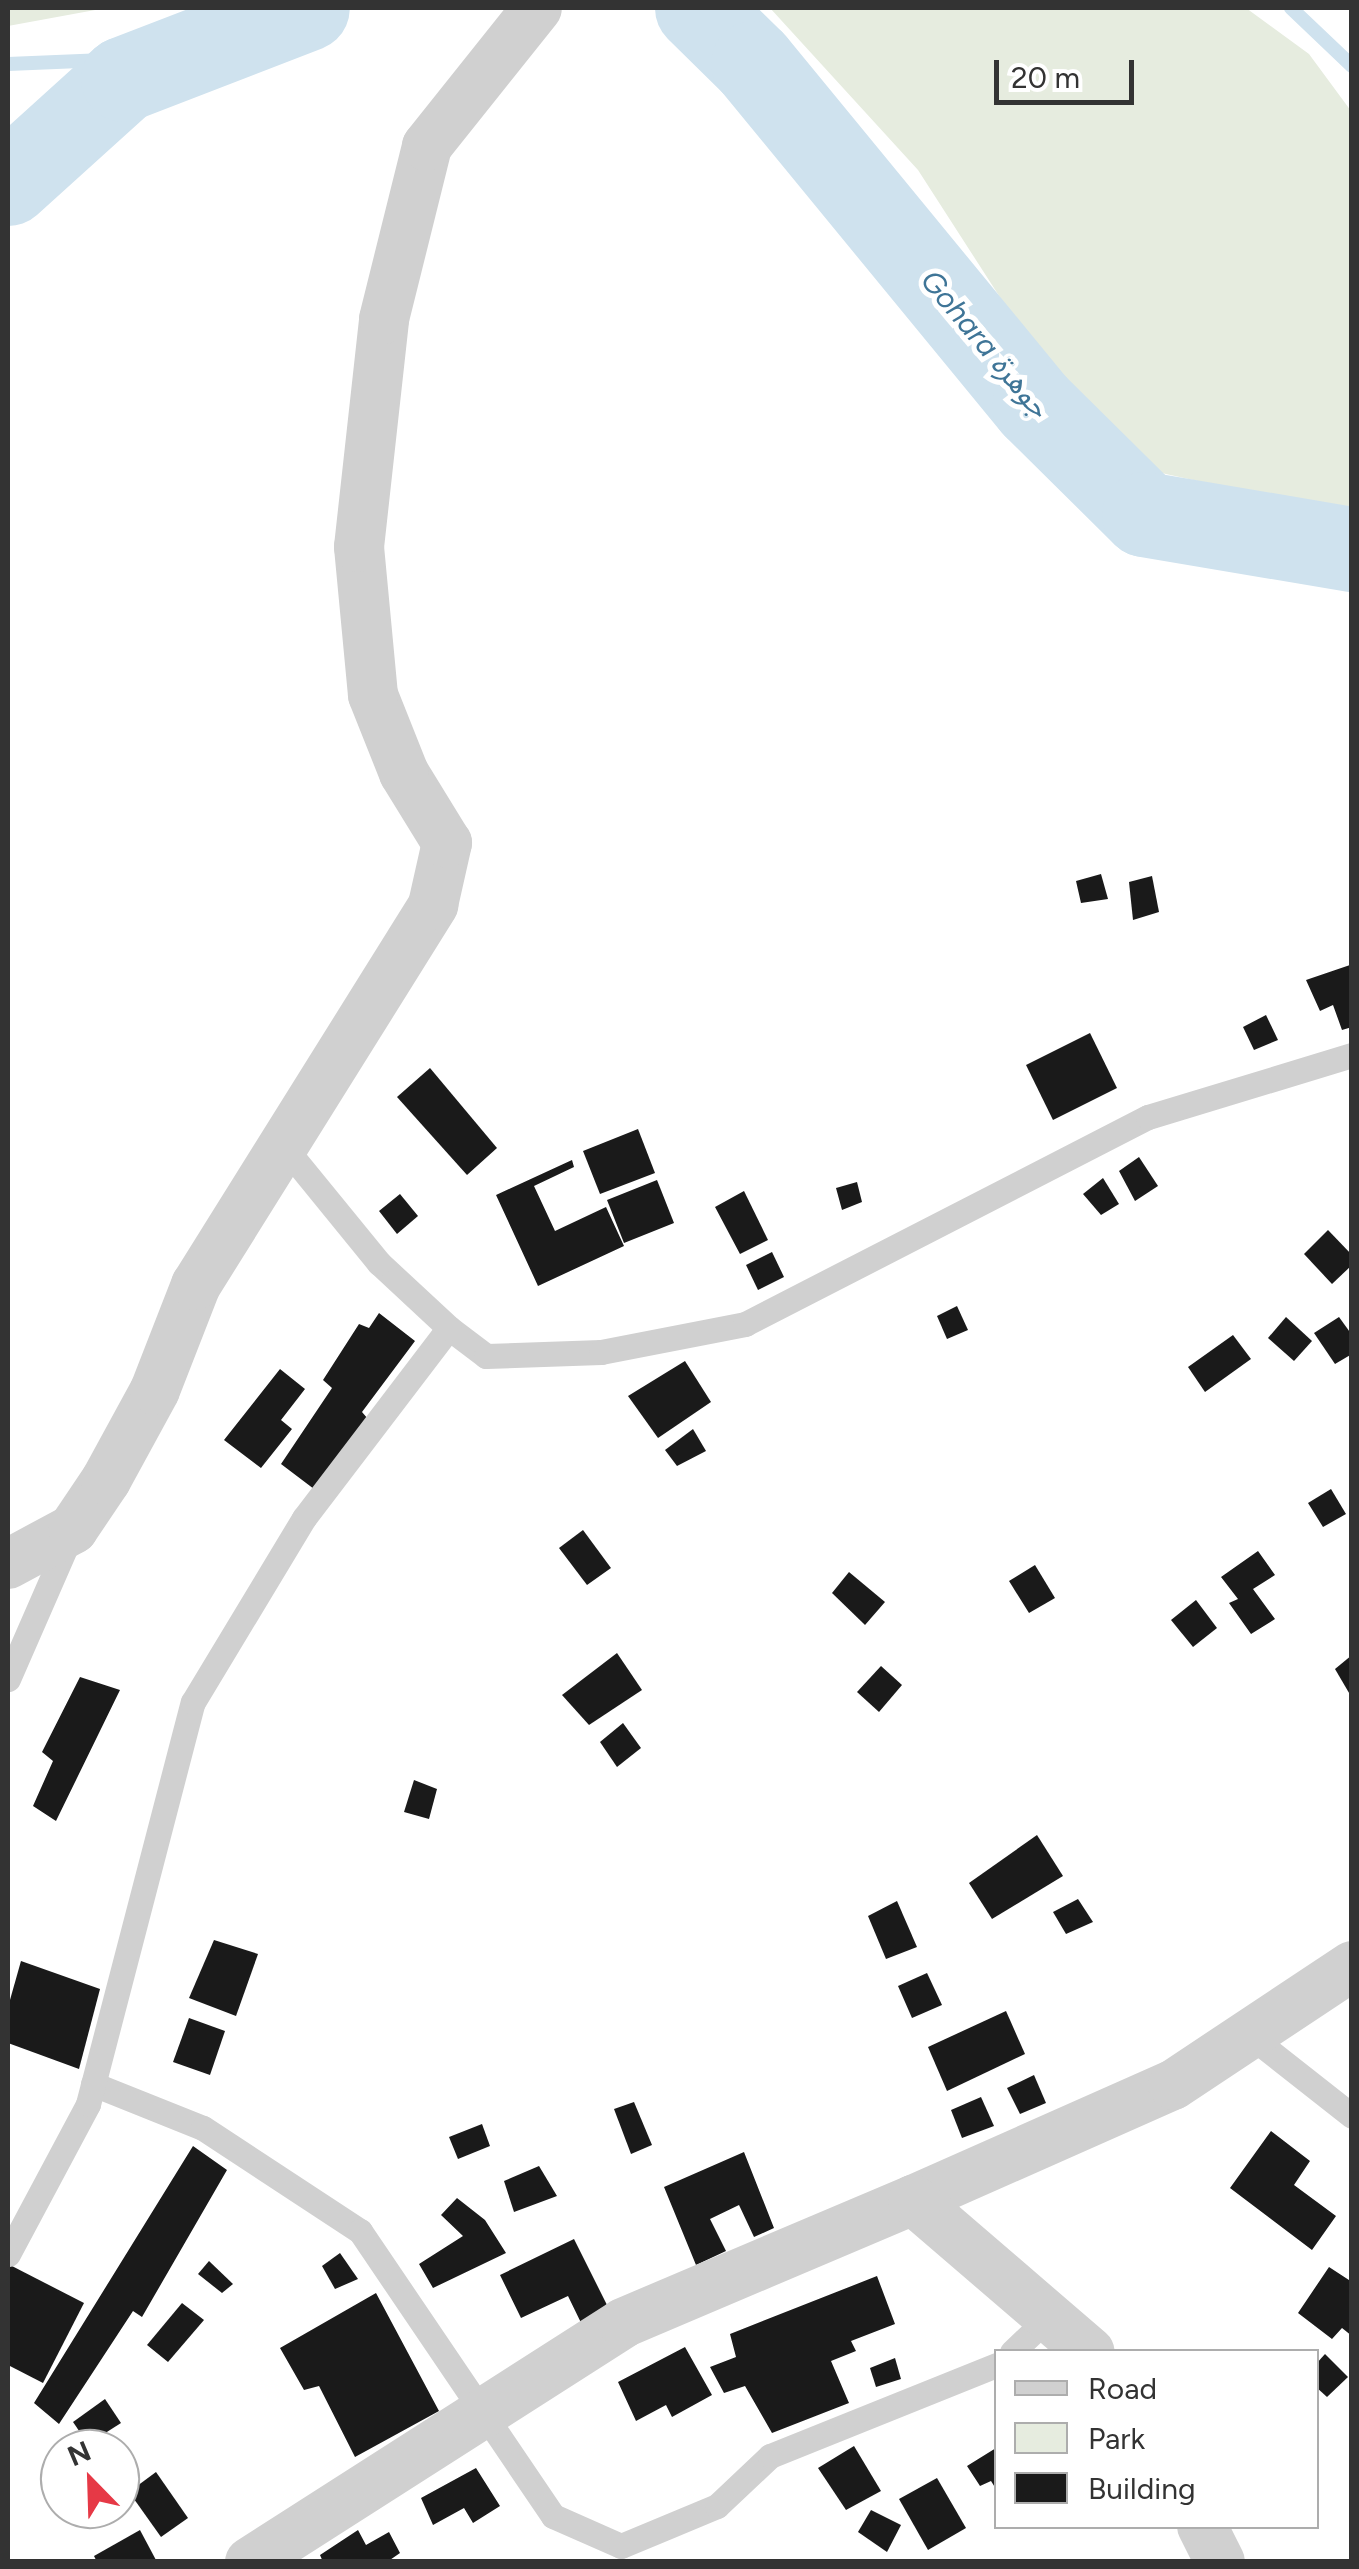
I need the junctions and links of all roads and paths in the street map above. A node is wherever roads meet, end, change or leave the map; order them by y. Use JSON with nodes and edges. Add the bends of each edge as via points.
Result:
{"nodes":[{"id":1,"x":537,"y":8,"type":"edge"},
{"id":2,"x":1352,"y":1054,"type":"edge"},
{"id":3,"x":281,"y":1143,"type":"junction"},
{"id":4,"x":449,"y":1328,"type":"junction"},
{"id":5,"x":73,"y":1529,"type":"junction"},
{"id":6,"x":8,"y":1564,"type":"edge"},
{"id":7,"x":8,"y":1679,"type":"edge"},
{"id":8,"x":1352,"y":1966,"type":"edge"},
{"id":9,"x":1248,"y":2035,"type":"junction"},
{"id":10,"x":92,"y":2084,"type":"junction"},
{"id":11,"x":1352,"y":2116,"type":"edge"},
{"id":12,"x":913,"y":2200,"type":"junction"},
{"id":13,"x":8,"y":2254,"type":"edge"},
{"id":14,"x":1049,"y":2317,"type":"junction"},
{"id":15,"x":1015,"y":2349,"type":"edge"},
{"id":16,"x":1086,"y":2349,"type":"edge"},
{"id":17,"x":994,"y":2366,"type":"edge"},
{"id":18,"x":483,"y":2412,"type":"junction"},
{"id":19,"x":1204,"y":2529,"type":"edge"},
{"id":20,"x":250,"y":2562,"type":"edge"},
{"id":21,"x":1220,"y":2562,"type":"edge"}],
"edges":[{"from":1,"to":3,"type":"street","via":[[427,146],[382,338],[359,546],[373,695],[404,773],[447,842],[434,905]]},
{"from":2,"to":4,"type":"lane","via":[[1148,1117],[745,1324],[602,1352],[486,1356]]},
{"from":3,"to":4,"type":"lane","via":[[379,1262]]},
{"from":3,"to":5,"type":"street","via":[[196,1285],[154,1390]]},
{"from":4,"to":10,"type":"lane","via":[[304,1518],[193,1702]]},
{"from":5,"to":6,"type":"street"},
{"from":5,"to":7,"type":"lane"},
{"from":8,"to":9,"type":"street"},
{"from":9,"to":11,"type":"lane"},
{"from":9,"to":12,"type":"street","via":[[1173,2085]]},
{"from":10,"to":13,"type":"lane","via":[[88,2104]]},
{"from":10,"to":18,"type":"lane","via":[[203,2128],[360,2230]]},
{"from":12,"to":14,"type":"street"},
{"from":12,"to":18,"type":"street","via":[[622,2323]]},
{"from":14,"to":15,"type":"lane"},
{"from":14,"to":16,"type":"street"},
{"from":17,"to":18,"type":"lane","via":[[770,2456],[717,2506],[621,2546],[553,2516]]},
{"from":18,"to":20,"type":"street"},
{"from":19,"to":21,"type":"street"}]}
